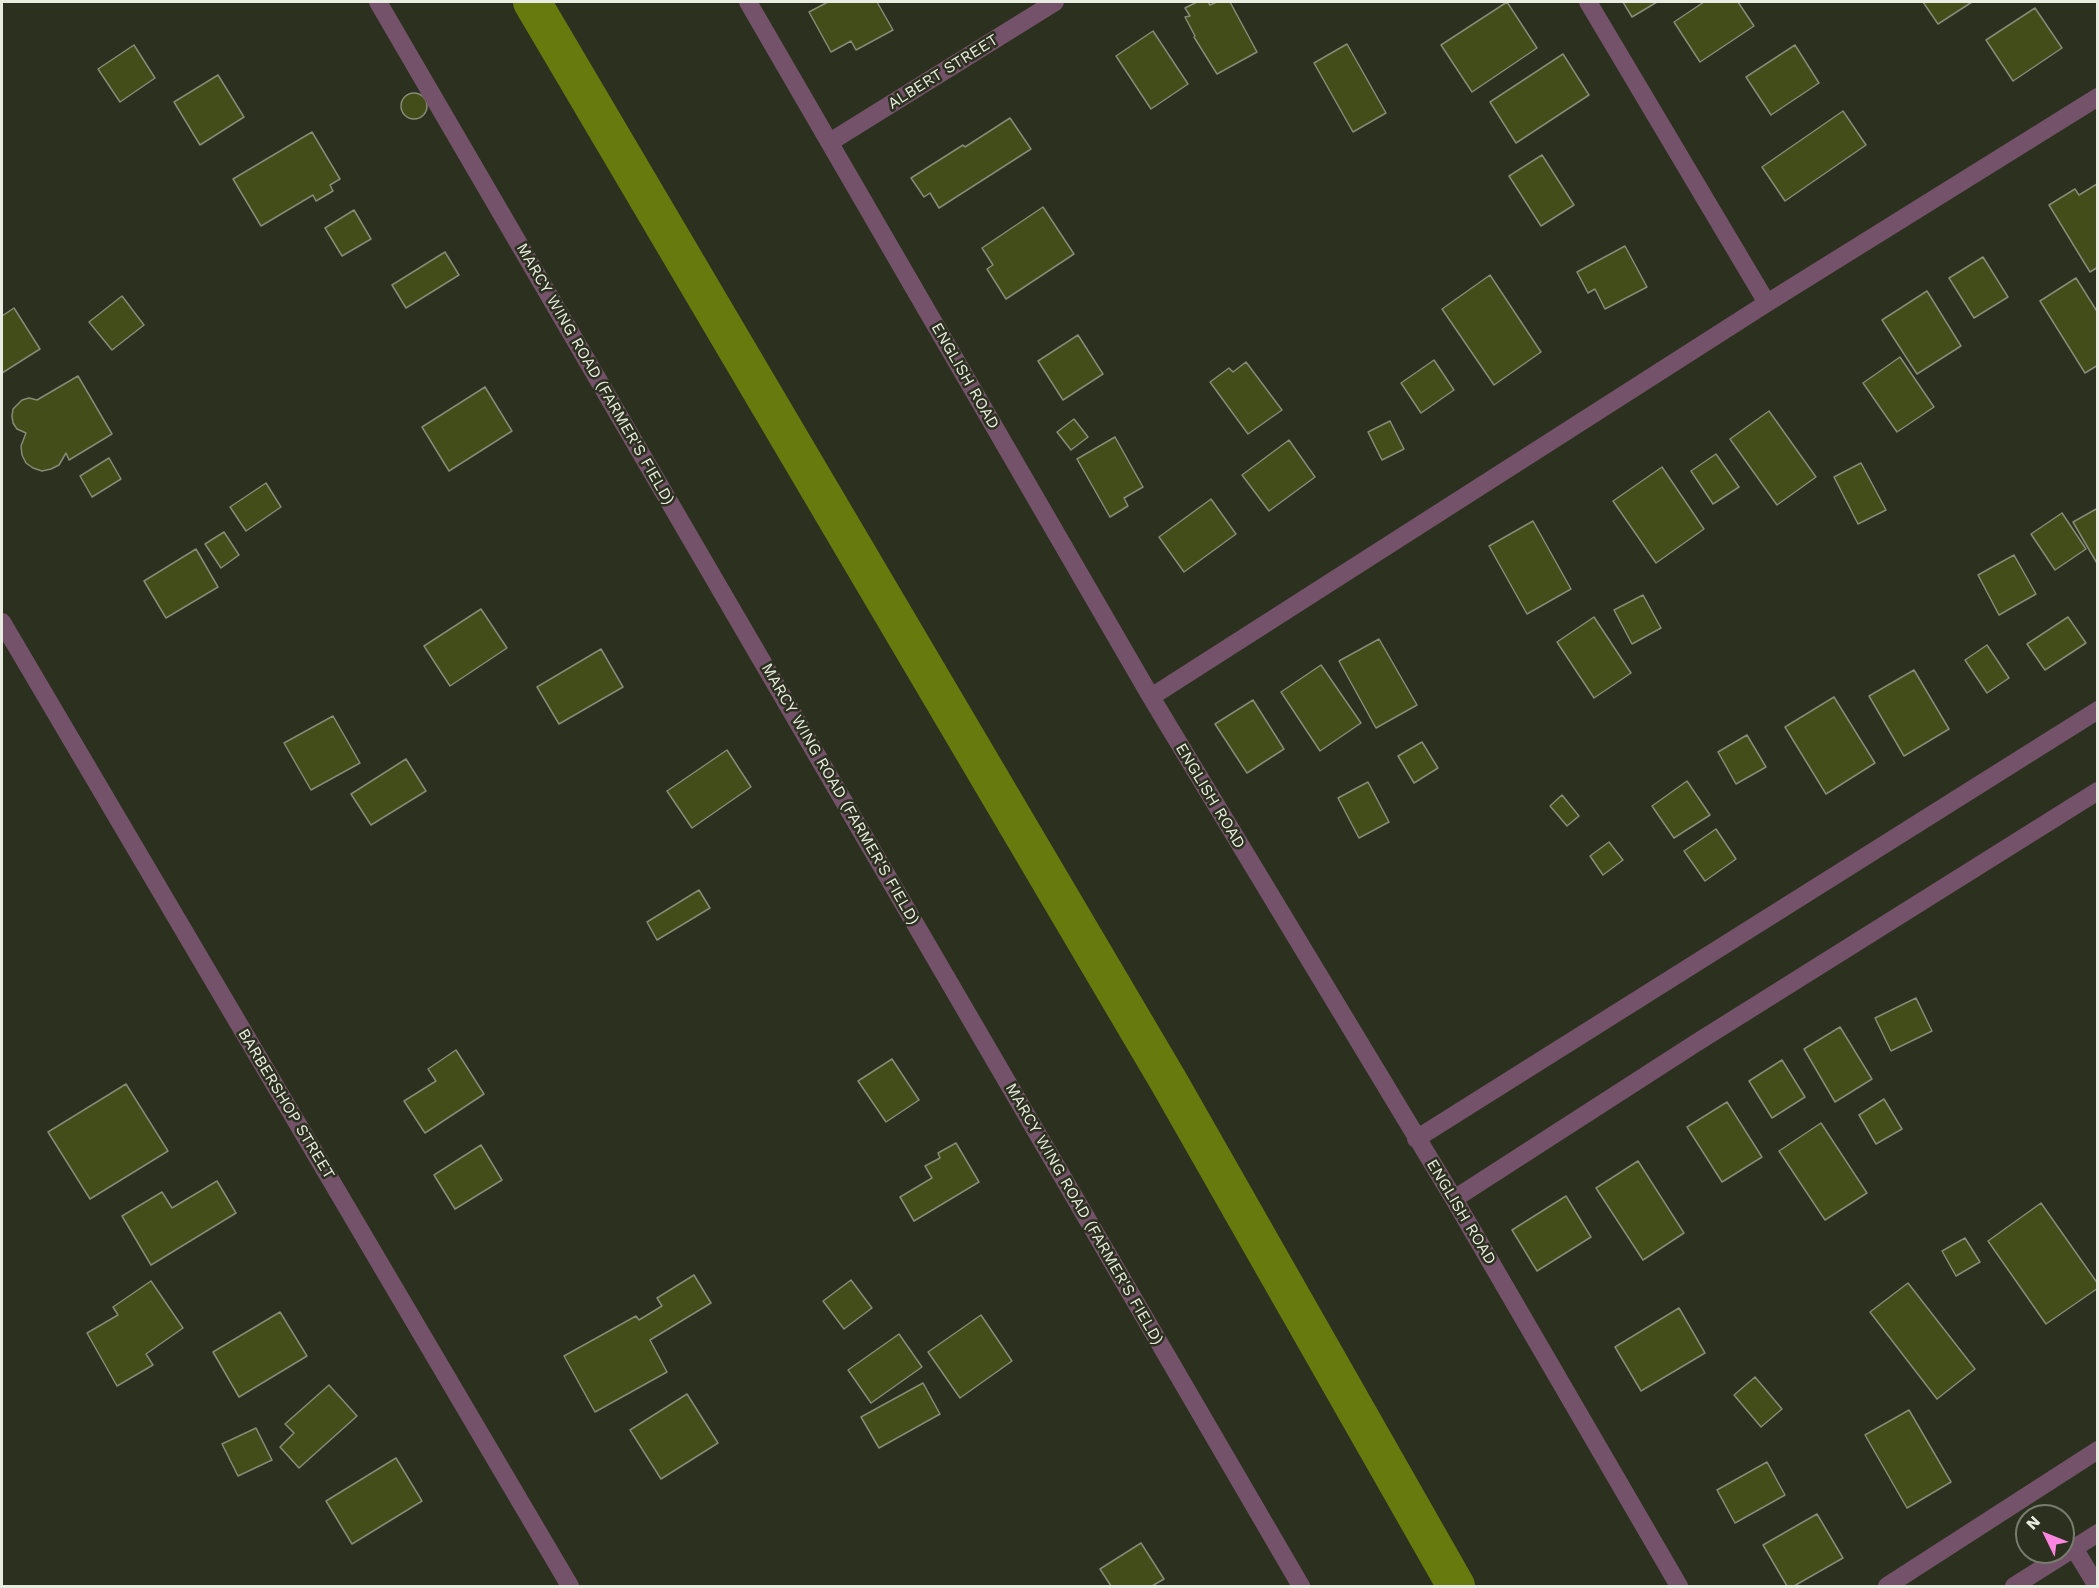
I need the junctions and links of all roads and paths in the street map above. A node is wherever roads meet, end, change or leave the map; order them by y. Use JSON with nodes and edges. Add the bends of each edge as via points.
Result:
{"nodes":[{"id":1,"x":378,"y":2,"type":"edge"},
{"id":2,"x":748,"y":2,"type":"edge"},
{"id":3,"x":1055,"y":2,"type":"edge"},
{"id":4,"x":1588,"y":2,"type":"edge"},
{"id":5,"x":2097,"y":97,"type":"edge"},
{"id":6,"x":830,"y":142,"type":"junction"},
{"id":7,"x":1767,"y":303,"type":"junction"},
{"id":8,"x":2,"y":622,"type":"edge"},
{"id":9,"x":1151,"y":697,"type":"junction"},
{"id":10,"x":2097,"y":710,"type":"edge"},
{"id":11,"x":2097,"y":791,"type":"edge"},
{"id":12,"x":1416,"y":1139,"type":"junction"},
{"id":13,"x":1454,"y":1199,"type":"junction"},
{"id":14,"x":2097,"y":1450,"type":"edge"},
{"id":15,"x":2097,"y":1533,"type":"edge"},
{"id":16,"x":2075,"y":1547,"type":"edge"},
{"id":17,"x":2075,"y":1550,"type":"edge"},
{"id":18,"x":2049,"y":1564,"type":"edge"},
{"id":19,"x":570,"y":1587,"type":"edge"},
{"id":20,"x":1301,"y":1587,"type":"edge"},
{"id":21,"x":1679,"y":1587,"type":"edge"},
{"id":22,"x":1887,"y":1587,"type":"edge"},
{"id":23,"x":2013,"y":1587,"type":"edge"},
{"id":24,"x":2097,"y":1587,"type":"edge"}],
"edges":[{"from":1,"to":20,"type":"street","name":"MARCY WING ROAD (FARMER'S FIELD)"},
{"from":2,"to":6,"type":"street","name":"ENGLISH ROAD"},
{"from":3,"to":6,"type":"street","name":"ALBERT STREET"},
{"from":4,"to":7,"type":"street"},
{"from":5,"to":7,"type":"street"},
{"from":6,"to":9,"type":"street","name":"ENGLISH ROAD"},
{"from":7,"to":9,"type":"street"},
{"from":8,"to":19,"type":"street","name":"BARBERSHOP STREET"},
{"from":9,"to":12,"type":"street","name":"ENGLISH ROAD"},
{"from":10,"to":12,"type":"street"},
{"from":11,"to":13,"type":"street"},
{"from":12,"to":13,"type":"street","name":"ENGLISH ROAD"},
{"from":13,"to":21,"type":"street","name":"ENGLISH ROAD"},
{"from":14,"to":22,"type":"street"},
{"from":15,"to":16,"type":"street"},
{"from":17,"to":24,"type":"street"},
{"from":18,"to":23,"type":"street"}]}
